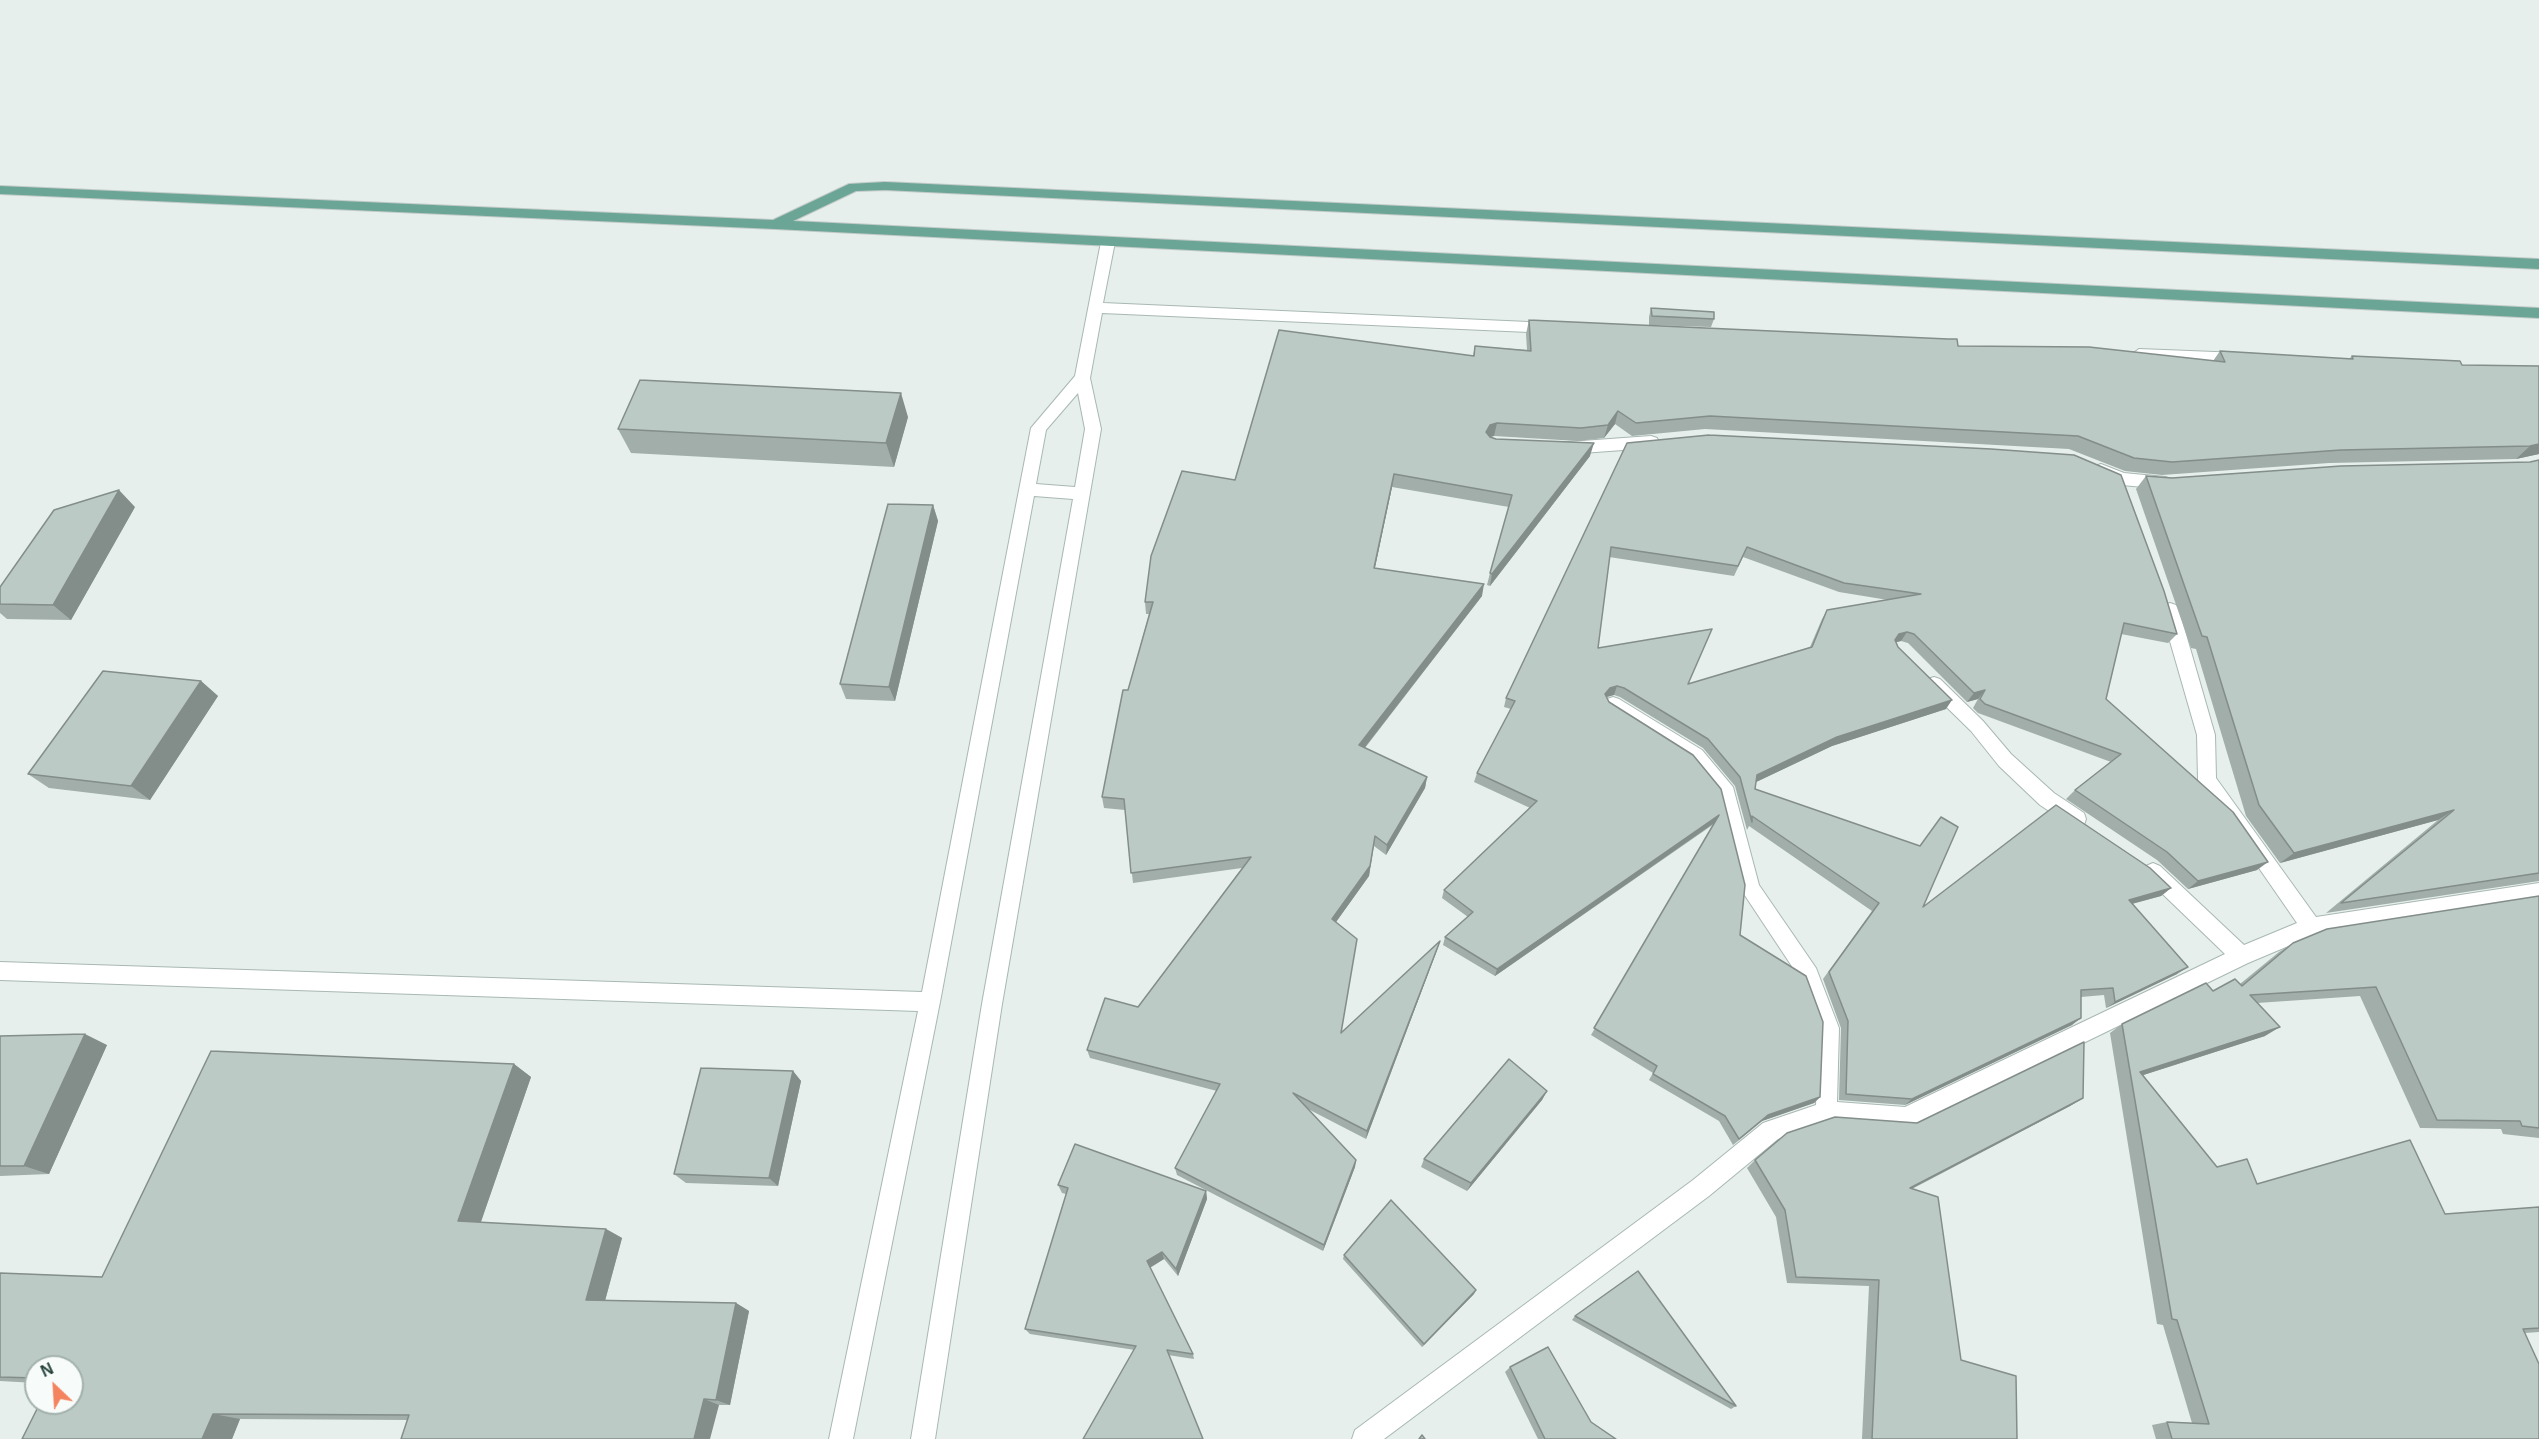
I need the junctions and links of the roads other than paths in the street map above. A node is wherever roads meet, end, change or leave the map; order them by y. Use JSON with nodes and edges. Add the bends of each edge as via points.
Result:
{"nodes":[{"id":1,"x":0,"y":190,"type":"edge"},
{"id":2,"x":775,"y":225,"type":"junction"},
{"id":3,"x":1108,"y":242,"type":"junction"},
{"id":4,"x":2539,"y":264,"type":"edge"},
{"id":5,"x":1095,"y":308,"type":"junction"},
{"id":6,"x":2539,"y":313,"type":"edge"},
{"id":7,"x":1561,"y":328,"type":"edge"},
{"id":8,"x":2121,"y":353,"type":"edge"},
{"id":9,"x":2253,"y":359,"type":"edge"},
{"id":10,"x":1082,"y":378,"type":"junction"},
{"id":11,"x":1670,"y":440,"type":"edge"},
{"id":12,"x":1554,"y":447,"type":"edge"},
{"id":13,"x":2090,"y":466,"type":"edge"},
{"id":14,"x":2122,"y":479,"type":"junction"},
{"id":15,"x":2186,"y":481,"type":"edge"},
{"id":16,"x":1028,"y":490,"type":"junction"},
{"id":17,"x":1082,"y":493,"type":"junction"},
{"id":18,"x":2130,"y":501,"type":"edge"},
{"id":19,"x":2162,"y":589,"type":"edge"},
{"id":20,"x":1917,"y":667,"type":"edge"},
{"id":21,"x":1613,"y":704,"type":"edge"},
{"id":22,"x":2094,"y":830,"type":"edge"},
{"id":23,"x":2140,"y":862,"type":"edge"},
{"id":24,"x":2539,"y":892,"type":"edge"},
{"id":25,"x":2311,"y":927,"type":"junction"},
{"id":26,"x":2241,"y":956,"type":"junction"},
{"id":27,"x":0,"y":971,"type":"edge"},
{"id":28,"x":930,"y":1002,"type":"junction"},
{"id":29,"x":1826,"y":1112,"type":"junction"},
{"id":30,"x":841,"y":1439,"type":"edge"},
{"id":31,"x":923,"y":1439,"type":"edge"},
{"id":32,"x":1364,"y":1439,"type":"edge"}],
"edges":[{"from":1,"to":2,"type":"main road"},
{"from":2,"to":3,"type":"main road"},
{"from":2,"to":4,"type":"main road","via":[[846,190],[885,186]]},
{"from":3,"to":5,"type":"street"},
{"from":3,"to":6,"type":"main road"},
{"from":5,"to":7,"type":"street"},
{"from":5,"to":10,"type":"street"},
{"from":8,"to":9,"type":"street"},
{"from":10,"to":16,"type":"street","via":[[1039,428]]},
{"from":10,"to":17,"type":"street","via":[[1093,429]]},
{"from":11,"to":12,"type":"street","via":[[1578,449]]},
{"from":13,"to":14,"type":"street"},
{"from":14,"to":15,"type":"street"},
{"from":14,"to":18,"type":"street"},
{"from":16,"to":17,"type":"street"},
{"from":16,"to":28,"type":"street"},
{"from":17,"to":31,"type":"street","via":[[992,1004]]},
{"from":19,"to":25,"type":"street","via":[[2206,735],[2207,780]]},
{"from":20,"to":22,"type":"street","via":[[2013,768],[2048,799]]},
{"from":21,"to":29,"type":"street","via":[[1696,756],[1726,794],[1750,888],[1809,975],[1829,1028]]},
{"from":23,"to":26,"type":"street"},
{"from":24,"to":25,"type":"street"},
{"from":25,"to":26,"type":"street"},
{"from":26,"to":29,"type":"street","via":[[1906,1118]]},
{"from":27,"to":28,"type":"street"},
{"from":28,"to":30,"type":"street"},
{"from":29,"to":32,"type":"street","via":[[1771,1131],[1701,1188]]}]}
